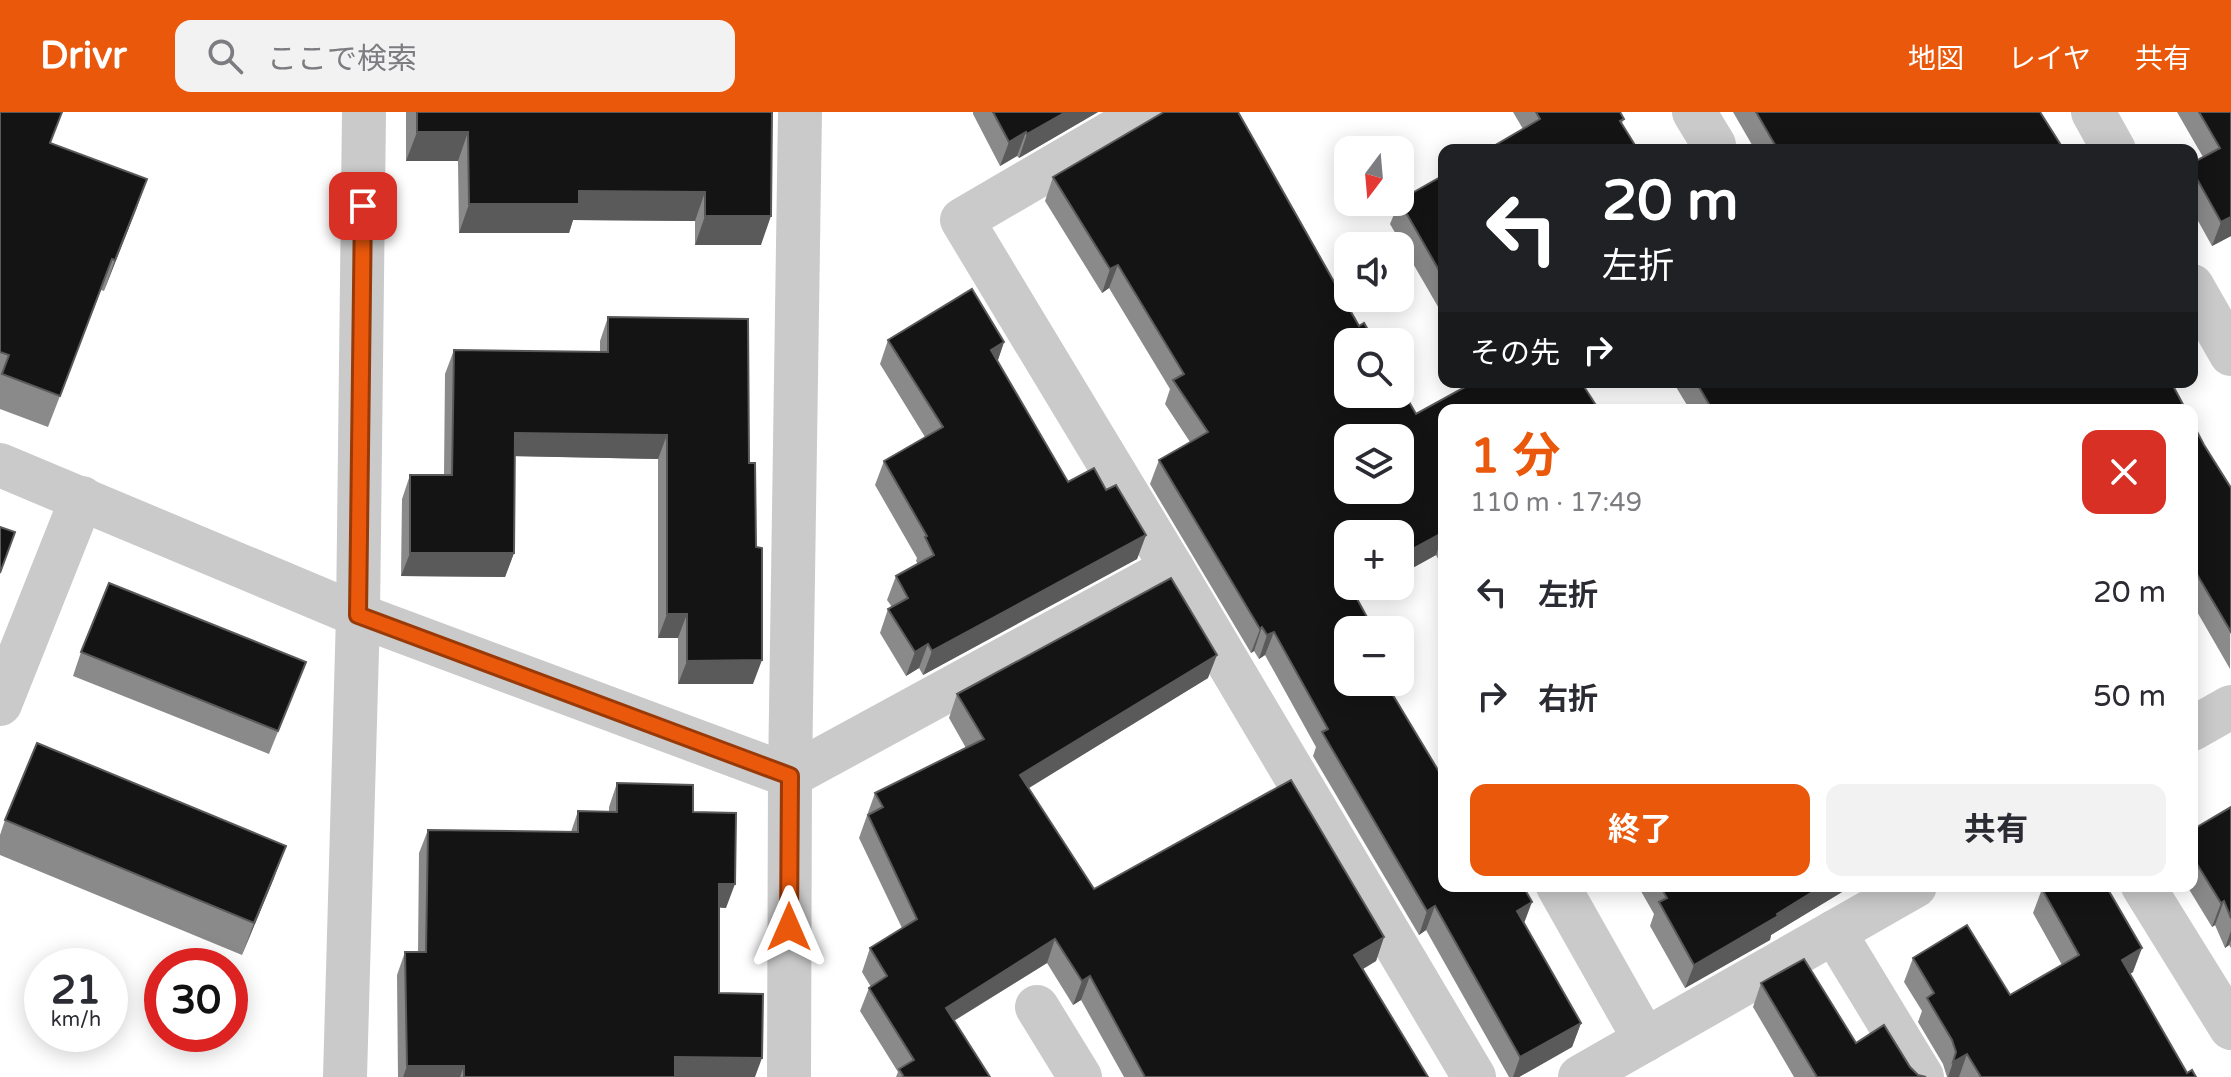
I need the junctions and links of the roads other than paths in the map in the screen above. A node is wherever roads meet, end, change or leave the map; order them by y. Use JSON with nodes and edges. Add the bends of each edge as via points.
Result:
{"nodes":[{"id":1,"x":364,"y":112,"type":"edge"},
{"id":2,"x":800,"y":112,"type":"edge"},
{"id":3,"x":1147,"y":112,"type":"edge"},
{"id":4,"x":2093,"y":112,"type":"edge"},
{"id":5,"x":2111,"y":144,"type":"edge"},
{"id":6,"x":2198,"y":296,"type":"edge"},
{"id":7,"x":2231,"y":354,"type":"edge"},
{"id":8,"x":0,"y":465,"type":"edge"},
{"id":9,"x":82,"y":498,"type":"junction"},
{"id":10,"x":1172,"y":568,"type":"junction"},
{"id":11,"x":358,"y":615,"type":"junction"},
{"id":12,"x":0,"y":704,"type":"edge"},
{"id":13,"x":2231,"y":707,"type":"edge"},
{"id":14,"x":2198,"y":726,"type":"edge"},
{"id":15,"x":790,"y":776,"type":"junction"},
{"id":16,"x":1561,"y":892,"type":"edge"},
{"id":17,"x":1904,"y":892,"type":"edge"},
{"id":18,"x":2147,"y":892,"type":"edge"},
{"id":19,"x":1834,"y":932,"type":"junction"},
{"id":20,"x":1037,"y":1007,"type":"dead end"},
{"id":21,"x":2231,"y":1028,"type":"edge"},
{"id":22,"x":1645,"y":1040,"type":"junction"},
{"id":23,"x":345,"y":1077,"type":"edge"},
{"id":24,"x":789,"y":1077,"type":"edge"},
{"id":25,"x":1080,"y":1077,"type":"edge"},
{"id":26,"x":1474,"y":1077,"type":"edge"},
{"id":27,"x":1580,"y":1077,"type":"edge"},
{"id":28,"x":1922,"y":1077,"type":"edge"}],
"edges":[{"from":1,"to":11,"type":"street"},
{"from":2,"to":15,"type":"street"},
{"from":3,"to":10,"type":"street","via":[[962,220]]},
{"from":4,"to":5,"type":"street"},
{"from":6,"to":7,"type":"street"},
{"from":8,"to":9,"type":"street"},
{"from":9,"to":11,"type":"street"},
{"from":9,"to":12,"type":"street"},
{"from":10,"to":15,"type":"street"},
{"from":10,"to":26,"type":"street"},
{"from":11,"to":15,"type":"street"},
{"from":11,"to":23,"type":"street"},
{"from":13,"to":14,"type":"street"},
{"from":15,"to":24,"type":"street"},
{"from":16,"to":22,"type":"street"},
{"from":17,"to":19,"type":"street"},
{"from":18,"to":21,"type":"street"},
{"from":19,"to":22,"type":"street"},
{"from":19,"to":28,"type":"street"},
{"from":20,"to":25,"type":"street"},
{"from":22,"to":27,"type":"street"}]}
